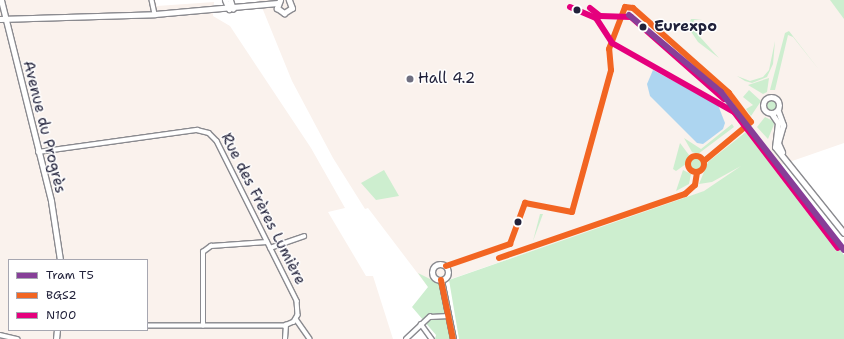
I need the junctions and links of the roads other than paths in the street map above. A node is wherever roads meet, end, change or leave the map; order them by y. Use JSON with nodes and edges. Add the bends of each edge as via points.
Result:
{"nodes":[{"id":1,"x":1,"y":0,"type":"edge"},
{"id":2,"x":152,"y":0,"type":"edge"},
{"id":3,"x":225,"y":0,"type":"edge"},
{"id":4,"x":230,"y":0,"type":"edge"},
{"id":5,"x":289,"y":0,"type":"edge"},
{"id":6,"x":279,"y":2,"type":"edge"},
{"id":7,"x":262,"y":7,"type":"junction"},
{"id":8,"x":231,"y":9,"type":"junction"},
{"id":9,"x":279,"y":10,"type":"junction"},
{"id":10,"x":154,"y":14,"type":"junction"},
{"id":11,"x":3,"y":20,"type":"edge"},
{"id":12,"x":778,"y":110,"type":"junction"},
{"id":13,"x":772,"y":114,"type":"junction"},
{"id":14,"x":38,"y":152,"type":"junction"},
{"id":15,"x":785,"y":158,"type":"junction"},
{"id":16,"x":844,"y":234,"type":"edge"},
{"id":17,"x":304,"y":236,"type":"dead end"},
{"id":18,"x":267,"y":242,"type":"junction"},
{"id":19,"x":270,"y":248,"type":"junction"},
{"id":20,"x":60,"y":259,"type":"edge"},
{"id":21,"x":441,"y":280,"type":"dead end"},
{"id":22,"x":449,"y":316,"type":"junction"},
{"id":23,"x":296,"y":319,"type":"junction"},
{"id":24,"x":421,"y":324,"type":"junction"},
{"id":25,"x":286,"y":325,"type":"junction"},
{"id":26,"x":148,"y":326,"type":"edge"},
{"id":27,"x":203,"y":326,"type":"junction"},
{"id":28,"x":0,"y":335,"type":"edge"},
{"id":29,"x":18,"y":339,"type":"edge"},
{"id":30,"x":285,"y":339,"type":"edge"},
{"id":31,"x":310,"y":339,"type":"edge"},
{"id":32,"x":406,"y":339,"type":"edge"},
{"id":33,"x":432,"y":339,"type":"edge"},
{"id":34,"x":453,"y":339,"type":"edge"}],
"edges":[{"from":1,"to":11,"type":"street","name":"Avenue du Progrès"},
{"from":2,"to":10,"type":"street"},
{"from":3,"to":8,"type":"street"},
{"from":4,"to":8,"type":"street"},
{"from":5,"to":9,"type":"street","via":[[290,12]]},
{"from":6,"to":7,"type":"street"},
{"from":6,"to":9,"type":"street"},
{"from":7,"to":8,"type":"street"},
{"from":7,"to":9,"type":"street"},
{"from":8,"to":10,"type":"street"},
{"from":10,"to":11,"type":"street"},
{"from":11,"to":14,"type":"street","name":"Avenue du Progrès"},
{"from":12,"to":13,"type":"street"},
{"from":12,"to":13,"type":"street","via":[[778,101],[768,98],[764,108]]},
{"from":12,"to":15,"type":"street","via":[[783,125],[778,142]]},
{"from":13,"to":15,"type":"street","via":[[778,122],[775,147]]},
{"from":14,"to":18,"type":"street","name":"Rue des Frères Lumière","via":[[203,130],[217,141]]},
{"from":14,"to":20,"type":"street","name":"Avenue du Progrès","via":[[53,212]]},
{"from":15,"to":16,"type":"street"},
{"from":17,"to":19,"type":"street"},
{"from":18,"to":19,"type":"street","name":"Rue des Frères Lumière"},
{"from":18,"to":27,"type":"street","via":[[211,246],[203,252]]},
{"from":19,"to":23,"type":"street","name":"Rue des Frères Lumière","via":[[297,300]]},
{"from":21,"to":22,"type":"street"},
{"from":22,"to":24,"type":"street","via":[[434,315]]},
{"from":22,"to":34,"type":"street"},
{"from":23,"to":25,"type":"street"},
{"from":23,"to":31,"type":"street"},
{"from":24,"to":32,"type":"street"},
{"from":24,"to":33,"type":"street"},
{"from":25,"to":27,"type":"street"},
{"from":25,"to":30,"type":"street"},
{"from":26,"to":27,"type":"street"},
{"from":28,"to":29,"type":"street"}]}
